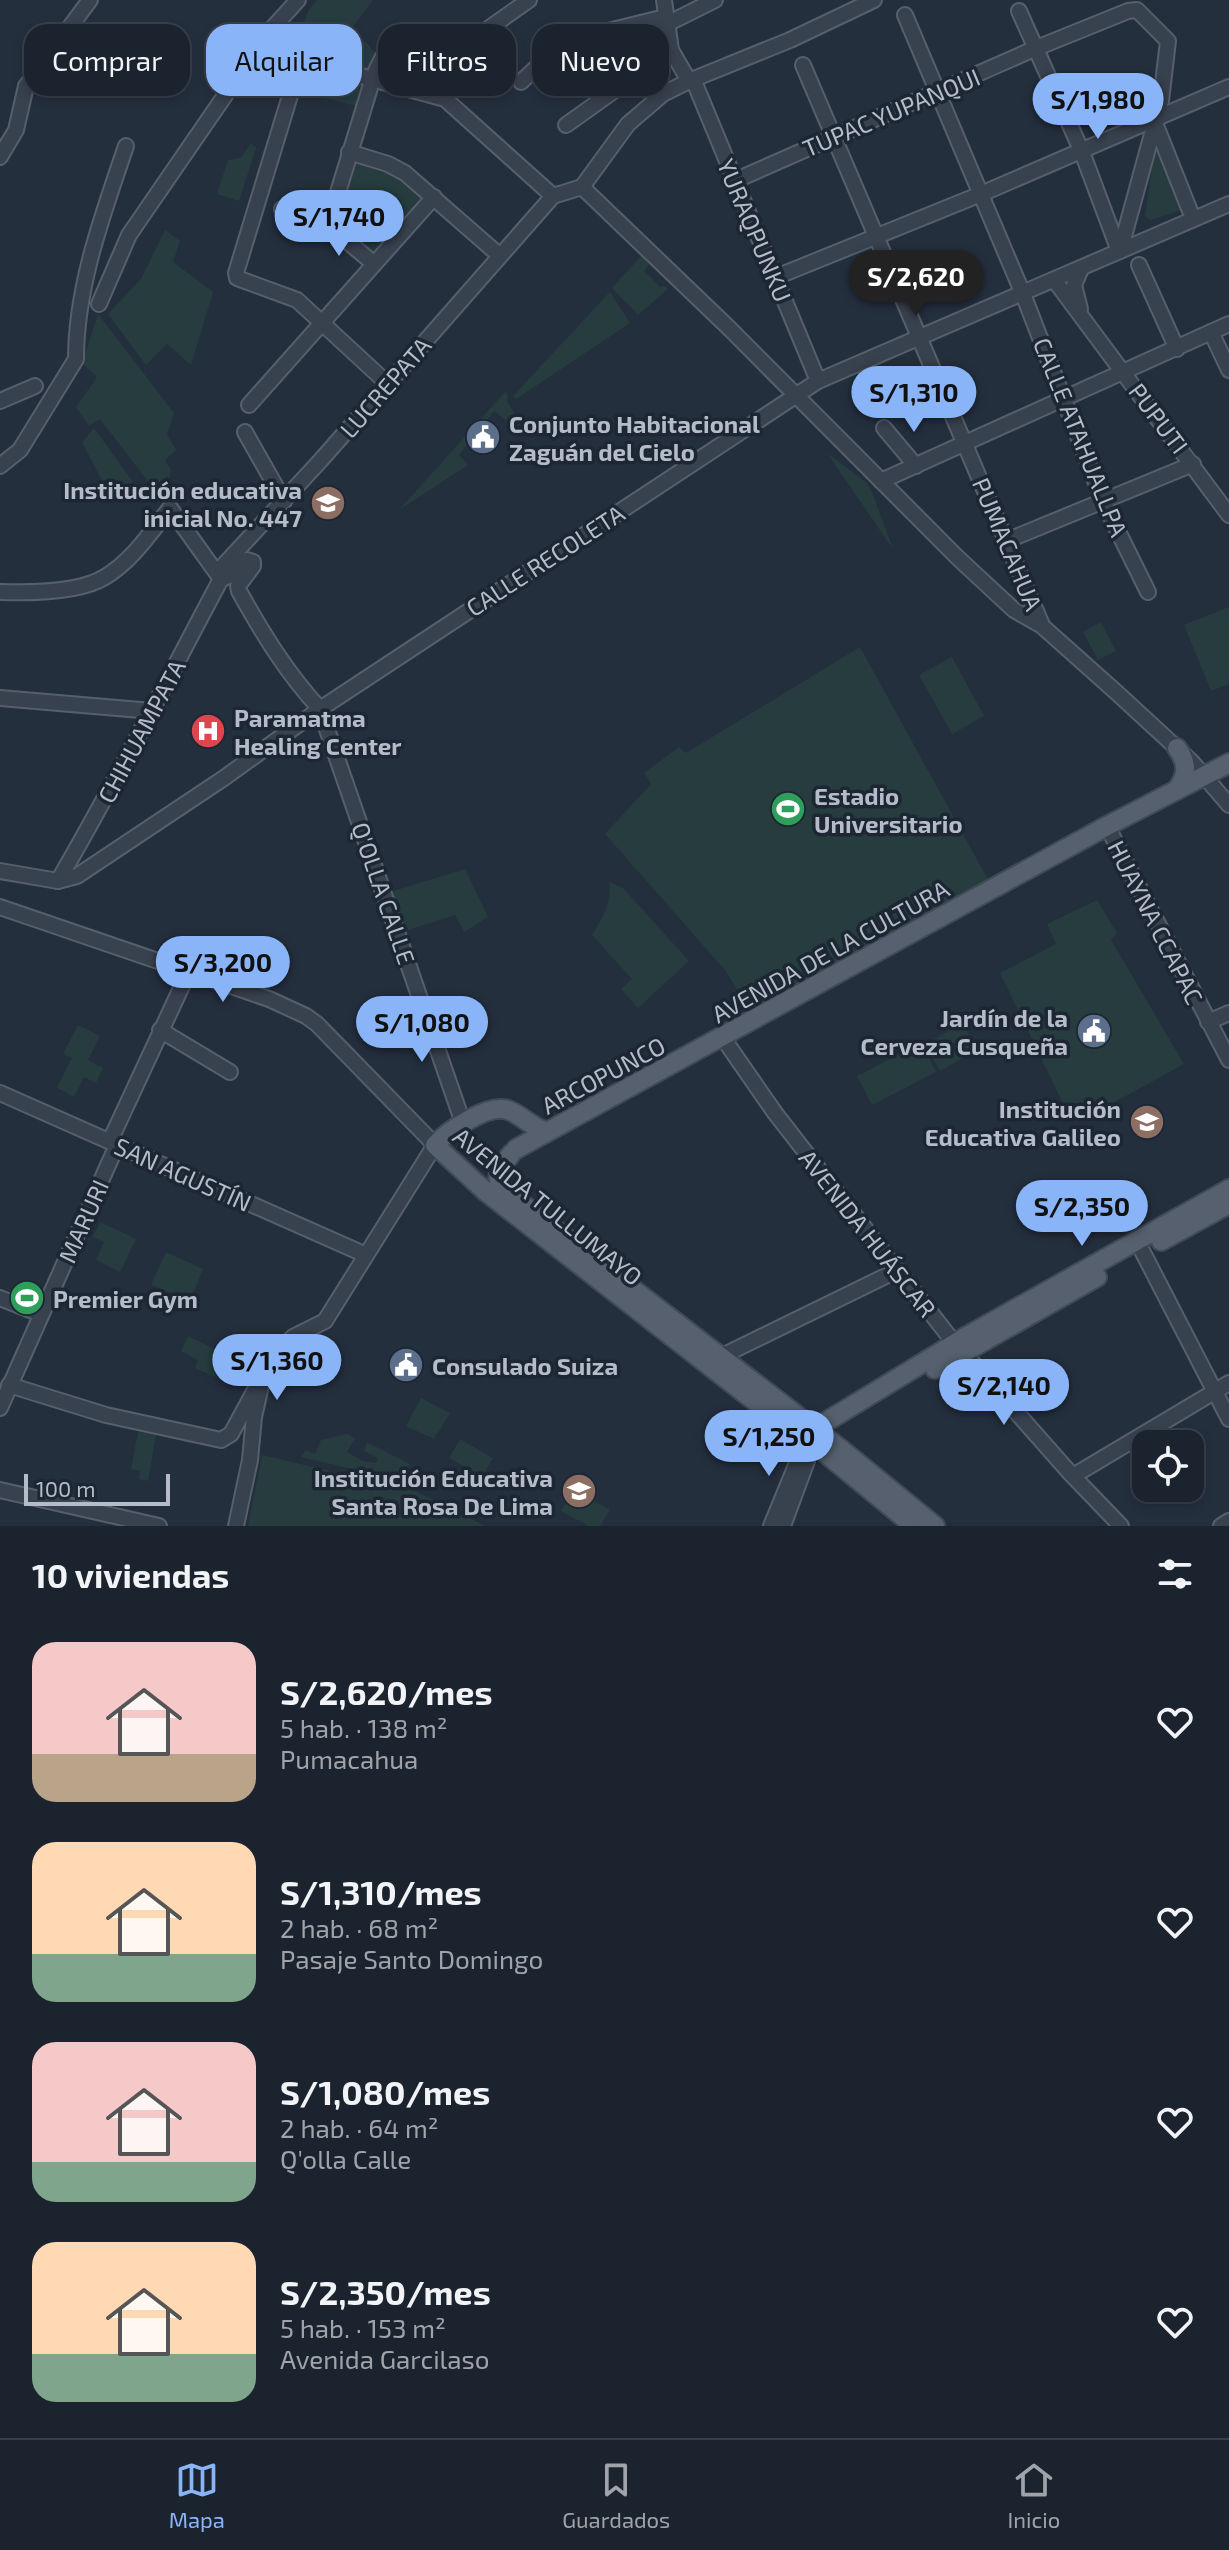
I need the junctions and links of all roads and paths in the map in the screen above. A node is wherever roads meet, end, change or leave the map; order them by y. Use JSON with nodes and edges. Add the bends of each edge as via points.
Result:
{"nodes":[{"id":1,"x":90,"y":0,"type":"edge"},
{"id":2,"x":298,"y":0,"type":"edge"},
{"id":3,"x":664,"y":0,"type":"edge"},
{"id":4,"x":715,"y":0,"type":"edge"},
{"id":5,"x":874,"y":0,"type":"edge"},
{"id":6,"x":521,"y":3,"type":"edge"},
{"id":7,"x":1019,"y":11,"type":"dead end"},
{"id":8,"x":905,"y":15,"type":"dead end"},
{"id":9,"x":665,"y":21,"type":"junction"},
{"id":10,"x":1034,"y":49,"type":"junction"},
{"id":11,"x":671,"y":50,"type":"junction"},
{"id":12,"x":803,"y":65,"type":"dead end"},
{"id":13,"x":373,"y":78,"type":"junction"},
{"id":14,"x":691,"y":80,"type":"junction"},
{"id":15,"x":521,"y":82,"type":"dead end"},
{"id":16,"x":1229,"y":87,"type":"edge"},
{"id":17,"x":938,"y":93,"type":"junction"},
{"id":18,"x":1156,"y":120,"type":"junction"},
{"id":19,"x":566,"y":125,"type":"dead end"},
{"id":20,"x":834,"y":137,"type":"junction"},
{"id":21,"x":126,"y":146,"type":"dead end"},
{"id":22,"x":349,"y":152,"type":"junction"},
{"id":23,"x":1082,"y":152,"type":"junction"},
{"id":24,"x":0,"y":157,"type":"edge"},
{"id":25,"x":734,"y":181,"type":"junction"},
{"id":26,"x":582,"y":187,"type":"junction"},
{"id":27,"x":981,"y":194,"type":"junction"},
{"id":28,"x":553,"y":196,"type":"junction"},
{"id":29,"x":434,"y":197,"type":"junction"},
{"id":30,"x":1229,"y":204,"type":"edge"},
{"id":31,"x":282,"y":209,"type":"dead end"},
{"id":32,"x":1190,"y":211,"type":"dead end"},
{"id":33,"x":328,"y":225,"type":"junction"},
{"id":34,"x":876,"y":237,"type":"junction"},
{"id":35,"x":1120,"y":251,"type":"junction"},
{"id":36,"x":499,"y":255,"type":"junction"},
{"id":37,"x":373,"y":263,"type":"junction"},
{"id":38,"x":1139,"y":265,"type":"dead end"},
{"id":39,"x":1081,"y":269,"type":"junction"},
{"id":40,"x":776,"y":277,"type":"junction"},
{"id":41,"x":1055,"y":281,"type":"junction"},
{"id":42,"x":1023,"y":294,"type":"junction"},
{"id":43,"x":99,"y":304,"type":"dead end"},
{"id":44,"x":322,"y":323,"type":"junction"},
{"id":45,"x":1229,"y":324,"type":"edge"},
{"id":46,"x":1086,"y":325,"type":"junction"},
{"id":47,"x":1211,"y":332,"type":"junction"},
{"id":48,"x":920,"y":337,"type":"junction"},
{"id":49,"x":1177,"y":349,"type":"junction"},
{"id":50,"x":1229,"y":370,"type":"edge"},
{"id":51,"x":1125,"y":372,"type":"junction"},
{"id":52,"x":818,"y":381,"type":"junction"},
{"id":53,"x":388,"y":384,"type":"junction"},
{"id":54,"x":35,"y":386,"type":"dead end"},
{"id":55,"x":796,"y":394,"type":"junction"},
{"id":56,"x":1064,"y":400,"type":"junction"},
{"id":57,"x":0,"y":401,"type":"edge"},
{"id":58,"x":249,"y":405,"type":"dead end"},
{"id":59,"x":884,"y":428,"type":"dead end"},
{"id":60,"x":245,"y":432,"type":"dead end"},
{"id":61,"x":965,"y":444,"type":"junction"},
{"id":62,"x":1193,"y":464,"type":"junction"},
{"id":63,"x":0,"y":466,"type":"edge"},
{"id":64,"x":916,"y":466,"type":"junction"},
{"id":65,"x":881,"y":481,"type":"junction"},
{"id":66,"x":284,"y":501,"type":"junction"},
{"id":67,"x":1103,"y":501,"type":"junction"},
{"id":68,"x":1229,"y":515,"type":"edge"},
{"id":69,"x":1006,"y":541,"type":"junction"},
{"id":70,"x":221,"y":579,"type":"junction"},
{"id":71,"x":0,"y":592,"type":"edge"},
{"id":72,"x":1148,"y":592,"type":"dead end"},
{"id":73,"x":1042,"y":626,"type":"junction"},
{"id":74,"x":0,"y":698,"type":"edge"},
{"id":75,"x":320,"y":709,"type":"junction"},
{"id":76,"x":152,"y":711,"type":"junction"},
{"id":77,"x":1177,"y":748,"type":"junction"},
{"id":78,"x":1229,"y":763,"type":"edge"},
{"id":79,"x":1229,"y":777,"type":"edge"},
{"id":80,"x":1206,"y":780,"type":"junction"},
{"id":81,"x":1177,"y":789,"type":"junction"},
{"id":82,"x":1229,"y":805,"type":"edge"},
{"id":83,"x":1109,"y":832,"type":"junction"},
{"id":84,"x":0,"y":871,"type":"edge"},
{"id":85,"x":58,"y":881,"type":"junction"},
{"id":86,"x":0,"y":907,"type":"edge"},
{"id":87,"x":188,"y":973,"type":"junction"},
{"id":88,"x":1229,"y":1013,"type":"edge"},
{"id":89,"x":1208,"y":1022,"type":"junction"},
{"id":90,"x":160,"y":1030,"type":"junction"},
{"id":91,"x":721,"y":1042,"type":"junction"},
{"id":92,"x":1229,"y":1060,"type":"edge"},
{"id":93,"x":230,"y":1072,"type":"dead end"},
{"id":94,"x":0,"y":1093,"type":"edge"},
{"id":95,"x":521,"y":1119,"type":"junction"},
{"id":96,"x":463,"y":1123,"type":"junction"},
{"id":97,"x":547,"y":1132,"type":"junction"},
{"id":98,"x":114,"y":1143,"type":"junction"},
{"id":99,"x":431,"y":1151,"type":"junction"},
{"id":100,"x":513,"y":1152,"type":"junction"},
{"id":101,"x":470,"y":1178,"type":"junction"},
{"id":102,"x":1229,"y":1189,"type":"edge"},
{"id":103,"x":1229,"y":1204,"type":"edge"},
{"id":104,"x":1140,"y":1246,"type":"junction"},
{"id":105,"x":366,"y":1255,"type":"junction"},
{"id":106,"x":898,"y":1270,"type":"junction"},
{"id":107,"x":0,"y":1298,"type":"edge"},
{"id":108,"x":40,"y":1314,"type":"junction"},
{"id":109,"x":960,"y":1348,"type":"junction"},
{"id":110,"x":720,"y":1357,"type":"junction"},
{"id":111,"x":263,"y":1377,"type":"junction"},
{"id":112,"x":5,"y":1381,"type":"edge"},
{"id":113,"x":1229,"y":1383,"type":"edge"},
{"id":114,"x":1221,"y":1393,"type":"edge"},
{"id":115,"x":0,"y":1408,"type":"edge"},
{"id":116,"x":1229,"y":1419,"type":"edge"},
{"id":117,"x":816,"y":1439,"type":"junction"},
{"id":118,"x":1075,"y":1479,"type":"junction"},
{"id":119,"x":0,"y":1490,"type":"edge"},
{"id":120,"x":0,"y":1499,"type":"edge"},
{"id":121,"x":1229,"y":1521,"type":"edge"},
{"id":122,"x":120,"y":1526,"type":"edge"},
{"id":123,"x":159,"y":1526,"type":"edge"},
{"id":124,"x":236,"y":1526,"type":"edge"},
{"id":125,"x":771,"y":1526,"type":"edge"},
{"id":126,"x":783,"y":1526,"type":"edge"},
{"id":127,"x":914,"y":1526,"type":"edge"},
{"id":128,"x":935,"y":1526,"type":"edge"},
{"id":129,"x":1121,"y":1526,"type":"edge"},
{"id":130,"x":1221,"y":1526,"type":"edge"}],
"edges":[{"from":1,"to":24,"type":"street","via":[[30,79],[16,130]]},
{"from":2,"to":43,"type":"street","via":[[268,33],[129,235]]},
{"from":3,"to":9,"type":"street","name":"YURAQPUNKU"},
{"from":4,"to":9,"type":"street"},
{"from":5,"to":14,"type":"street"},
{"from":6,"to":13,"type":"street","via":[[468,43],[406,34],[381,57]]},
{"from":7,"to":10,"type":"street"},
{"from":8,"to":17,"type":"street","name":"CALLE ATAHUALLPA"},
{"from":9,"to":11,"type":"street","name":"YURAQPUNKU"},
{"from":9,"to":15,"type":"street","via":[[572,40]]},
{"from":10,"to":17,"type":"street","name":"TUPAC YUPANQUI"},
{"from":10,"to":18,"type":"street","name":"TUPAC YUPANQUI","via":[[1137,10],[1168,41]]},
{"from":10,"to":23,"type":"street"},
{"from":11,"to":14,"type":"street","name":"YURAQPUNKU"},
{"from":11,"to":19,"type":"street"},
{"from":12,"to":20,"type":"street","name":"PUMACAHUA"},
{"from":13,"to":22,"type":"street"},
{"from":13,"to":28,"type":"street","via":[[445,99]]},
{"from":13,"to":44,"type":"street","via":[[321,65],[296,76],[236,273],[237,278],[297,300]]},
{"from":14,"to":25,"type":"street","name":"YURAQPUNKU"},
{"from":14,"to":26,"type":"street","via":[[663,94],[628,124]]},
{"from":16,"to":18,"type":"street"},
{"from":17,"to":20,"type":"street","name":"TUPAC YUPANQUI"},
{"from":17,"to":27,"type":"street","name":"CALLE ATAHUALLPA"},
{"from":18,"to":23,"type":"street"},
{"from":18,"to":32,"type":"street"},
{"from":18,"to":35,"type":"street"},
{"from":20,"to":25,"type":"street","name":"TUPAC YUPANQUI"},
{"from":20,"to":34,"type":"street","name":"PUMACAHUA"},
{"from":21,"to":63,"type":"street","via":[[94,239],[76,359],[20,450]]},
{"from":22,"to":29,"type":"street","via":[[405,173]]},
{"from":22,"to":33,"type":"street"},
{"from":23,"to":27,"type":"street"},
{"from":23,"to":35,"type":"street"},
{"from":25,"to":40,"type":"street","name":"YURAQPUNKU"},
{"from":26,"to":28,"type":"street"},
{"from":26,"to":55,"type":"street"},
{"from":27,"to":34,"type":"street"},
{"from":27,"to":42,"type":"street","name":"CALLE ATAHUALLPA"},
{"from":28,"to":36,"type":"street","name":"LUCREPATA"},
{"from":29,"to":36,"type":"street"},
{"from":29,"to":37,"type":"street"},
{"from":30,"to":35,"type":"street","name":"CALLE RECOLETA"},
{"from":31,"to":33,"type":"street"},
{"from":33,"to":37,"type":"street"},
{"from":34,"to":40,"type":"street"},
{"from":34,"to":48,"type":"street","name":"PUMACAHUA"},
{"from":35,"to":39,"type":"street","name":"CALLE RECOLETA"},
{"from":36,"to":53,"type":"street","name":"LUCREPATA"},
{"from":37,"to":44,"type":"street"},
{"from":38,"to":49,"type":"street"},
{"from":39,"to":41,"type":"street","name":"CALLE RECOLETA"},
{"from":39,"to":46,"type":"street","name":"PUPUTI","via":[[1075,290]]},
{"from":40,"to":52,"type":"street","name":"YURAQPUNKU"},
{"from":41,"to":42,"type":"street","name":"CALLE RECOLETA"},
{"from":41,"to":46,"type":"street","name":"PUPUTI"},
{"from":42,"to":48,"type":"street","name":"CALLE RECOLETA"},
{"from":42,"to":56,"type":"street","name":"CALLE ATAHUALLPA"},
{"from":44,"to":53,"type":"street"},
{"from":44,"to":58,"type":"street"},
{"from":45,"to":47,"type":"street"},
{"from":46,"to":51,"type":"street","name":"PUPUTI"},
{"from":47,"to":49,"type":"street"},
{"from":47,"to":50,"type":"street"},
{"from":48,"to":52,"type":"street","name":"CALLE RECOLETA"},
{"from":48,"to":61,"type":"street","name":"PUMACAHUA"},
{"from":49,"to":51,"type":"street"},
{"from":51,"to":56,"type":"street"},
{"from":51,"to":62,"type":"street","name":"PUPUTI"},
{"from":52,"to":55,"type":"street","name":"CALLE RECOLETA"},
{"from":53,"to":66,"type":"street","name":"LUCREPATA"},
{"from":54,"to":57,"type":"street"},
{"from":55,"to":65,"type":"street"},
{"from":55,"to":75,"type":"street","name":"CALLE RECOLETA"},
{"from":56,"to":61,"type":"street"},
{"from":56,"to":67,"type":"street","name":"CALLE ATAHUALLPA"},
{"from":59,"to":64,"type":"street"},
{"from":60,"to":66,"type":"street"},
{"from":61,"to":64,"type":"street"},
{"from":61,"to":69,"type":"street","name":"PUMACAHUA"},
{"from":62,"to":67,"type":"street"},
{"from":62,"to":68,"type":"street","name":"PUPUTI"},
{"from":64,"to":65,"type":"street"},
{"from":65,"to":73,"type":"street","via":[[1014,610]]},
{"from":66,"to":70,"type":"street","name":"LUCREPATA","via":[[222,567]]},
{"from":67,"to":69,"type":"street"},
{"from":67,"to":72,"type":"street","name":"CALLE ATAHUALLPA"},
{"from":69,"to":73,"type":"street","name":"PUMACAHUA"},
{"from":70,"to":71,"type":"street","via":[[170,508],[143,542],[102,579],[60,590]]},
{"from":70,"to":75,"type":"street","via":[[247,560],[253,562],[239,591],[265,639]]},
{"from":70,"to":76,"type":"street","name":"CHIHUAMPATA"},
{"from":73,"to":77,"type":"street"},
{"from":74,"to":76,"type":"street"},
{"from":75,"to":85,"type":"street","name":"CALLE RECOLETA","via":[[90,868]]},
{"from":75,"to":96,"type":"street","name":"Q'OLLA CALLE"},
{"from":76,"to":85,"type":"street","name":"CHIHUAMPATA"},
{"from":77,"to":80,"type":"street"},
{"from":77,"to":81,"type":"main road","via":[[1186,765]]},
{"from":78,"to":80,"type":"main road","name":"AVENIDA DE LA CULTURA"},
{"from":79,"to":80,"type":"main road","name":"AVENIDA DE LA CULTURA"},
{"from":80,"to":81,"type":"main road","name":"AVENIDA DE LA CULTURA"},
{"from":80,"to":82,"type":"street"},
{"from":80,"to":83,"type":"main road","name":"AVENIDA DE LA CULTURA"},
{"from":81,"to":83,"type":"main road","name":"AVENIDA DE LA CULTURA"},
{"from":83,"to":89,"type":"street","name":"HUAYNA CCAPAC"},
{"from":83,"to":91,"type":"main road","name":"AVENIDA DE LA CULTURA","via":[[751,1035]]},
{"from":84,"to":85,"type":"street"},
{"from":86,"to":87,"type":"street","name":"AVENIDA TULLUMAYO"},
{"from":87,"to":90,"type":"street","name":"MARURI"},
{"from":87,"to":99,"type":"street","name":"AVENIDA TULLUMAYO","via":[[306,1016]]},
{"from":88,"to":89,"type":"street"},
{"from":89,"to":92,"type":"street","name":"HUAYNA CCAPAC"},
{"from":90,"to":93,"type":"street"},
{"from":90,"to":98,"type":"street","name":"MARURI"},
{"from":91,"to":97,"type":"main road","name":"ARCOPUNCO"},
{"from":91,"to":106,"type":"street","name":"AVENIDA HUÁSCAR"},
{"from":94,"to":98,"type":"street","name":"SAN AGUSTÍN"},
{"from":95,"to":96,"type":"main road","via":[[499,1108]]},
{"from":95,"to":97,"type":"main road"},
{"from":95,"to":100,"type":"main road","name":"AVENIDA TULLUMAYO","via":[[522,1135]]},
{"from":96,"to":99,"type":"main road"},
{"from":97,"to":100,"type":"main road","name":"ARCOPUNCO"},
{"from":98,"to":105,"type":"street","name":"SAN AGUSTÍN"},
{"from":98,"to":108,"type":"street","name":"MARURI"},
{"from":99,"to":101,"type":"main road","name":"AVENIDA TULLUMAYO"},
{"from":99,"to":105,"type":"street"},
{"from":100,"to":101,"type":"main road","name":"ARCOPUNCO"},
{"from":100,"to":110,"type":"main road","name":"AVENIDA TULLUMAYO","via":[[499,1171],[501,1187]]},
{"from":101,"to":117,"type":"main road","name":"AVENIDA TULLUMAYO"},
{"from":102,"to":104,"type":"main road"},
{"from":103,"to":104,"type":"main road"},
{"from":104,"to":109,"type":"main road"},
{"from":104,"to":114,"type":"street"},
{"from":105,"to":111,"type":"street","via":[[325,1321],[293,1337]]},
{"from":106,"to":109,"type":"street","name":"AVENIDA HUÁSCAR"},
{"from":106,"to":110,"type":"street"},
{"from":107,"to":108,"type":"street"},
{"from":108,"to":112,"type":"street","name":"MARURI"},
{"from":109,"to":117,"type":"main road"},
{"from":109,"to":118,"type":"street","name":"AVENIDA HUÁSCAR"},
{"from":110,"to":117,"type":"main road","name":"AVENIDA TULLUMAYO"},
{"from":111,"to":112,"type":"street","via":[[231,1434],[221,1440],[106,1415]]},
{"from":111,"to":124,"type":"street"},
{"from":112,"to":115,"type":"street","name":"MARURI"},
{"from":113,"to":114,"type":"street"},
{"from":114,"to":116,"type":"street"},
{"from":114,"to":118,"type":"street"},
{"from":117,"to":125,"type":"street"},
{"from":117,"to":126,"type":"street"},
{"from":117,"to":127,"type":"main road","name":"AVENIDA TULLUMAYO"},
{"from":117,"to":128,"type":"main road","name":"AVENIDA TULLUMAYO"},
{"from":118,"to":129,"type":"street","name":"AVENIDA HUÁSCAR"},
{"from":119,"to":123,"type":"street"},
{"from":120,"to":122,"type":"street"},
{"from":121,"to":130,"type":"street"}]}
